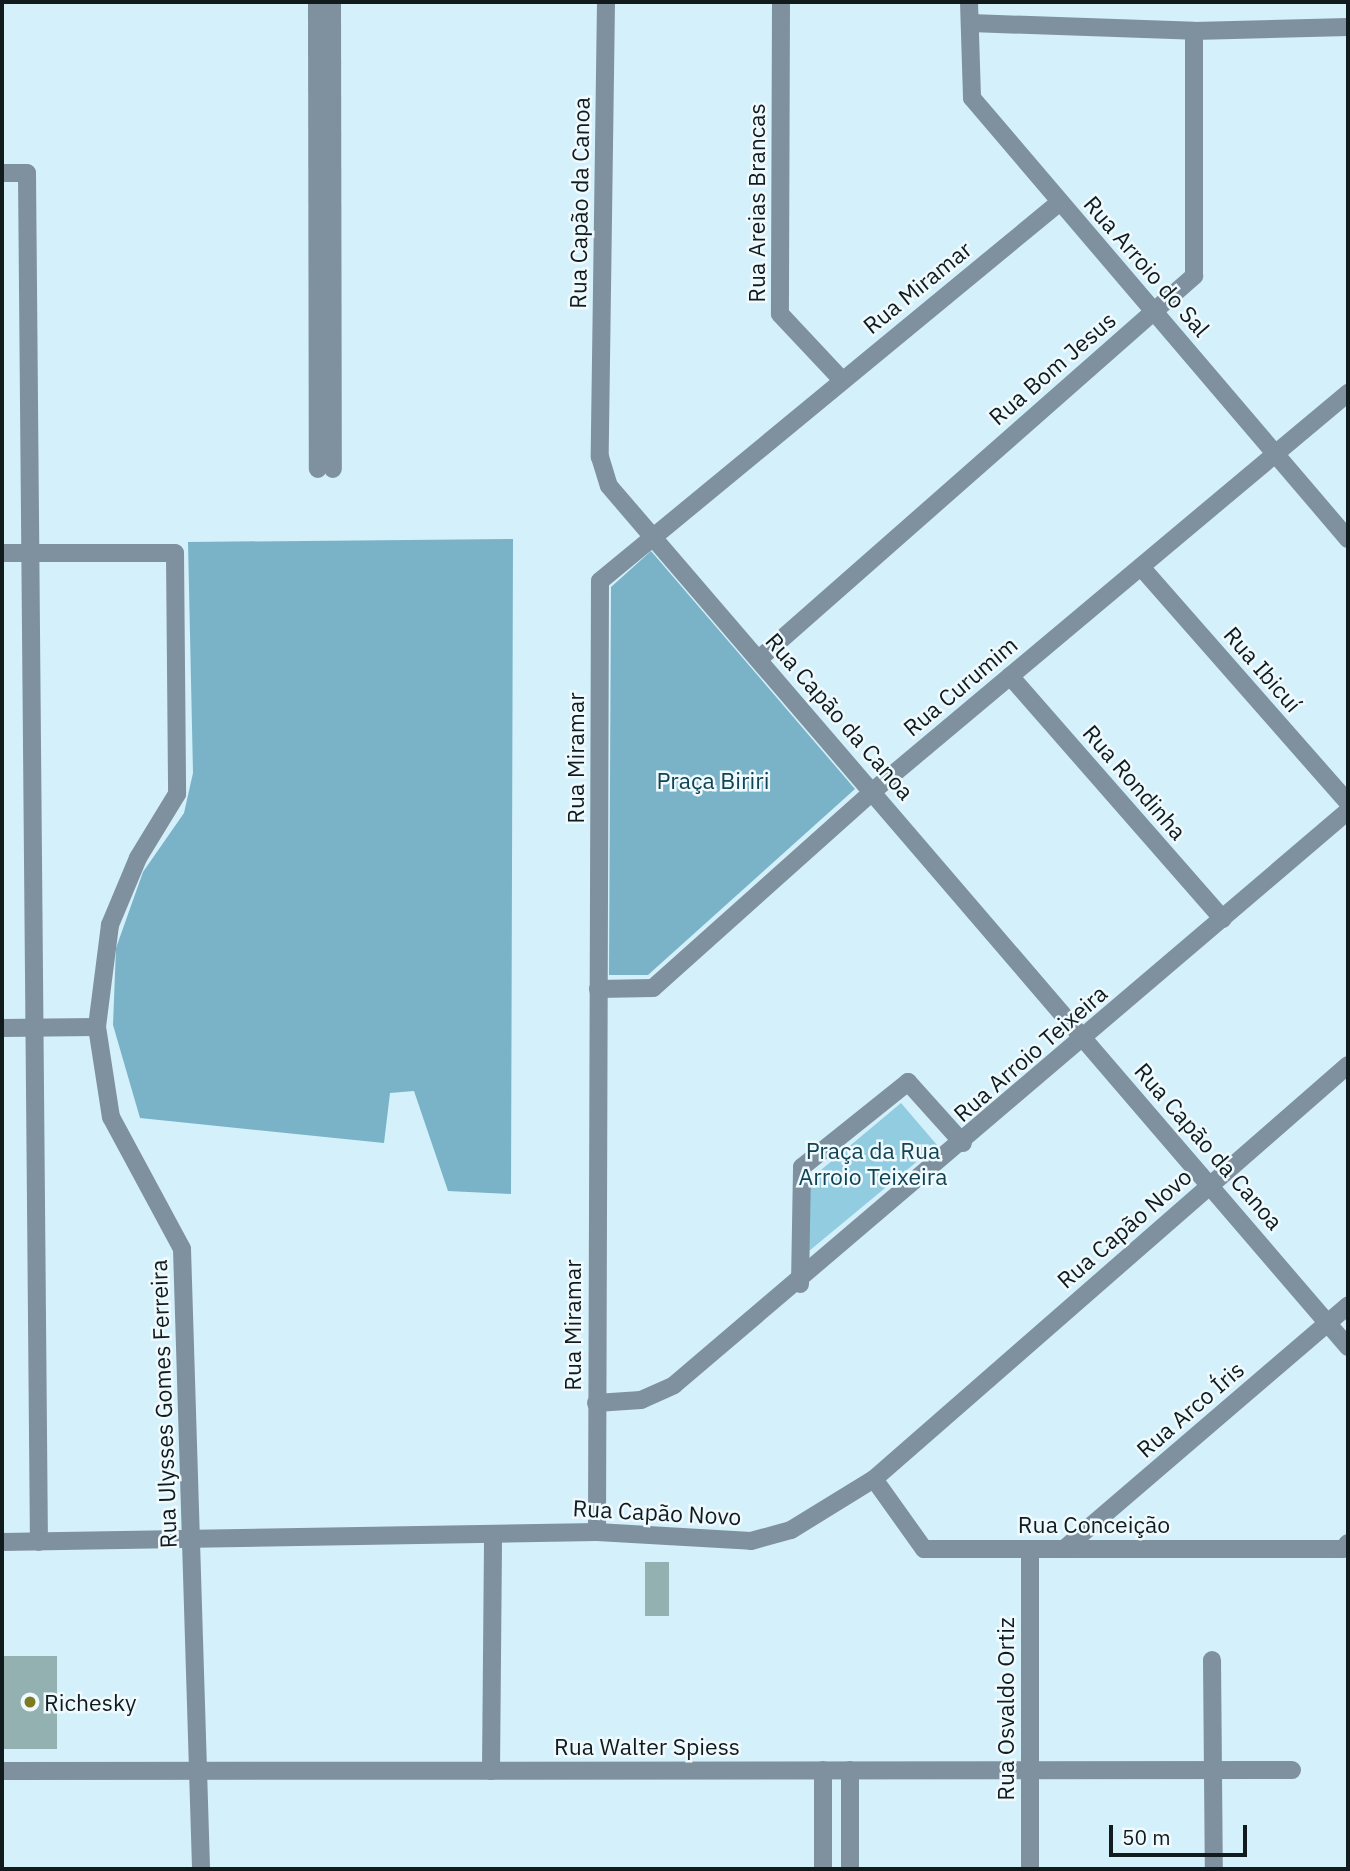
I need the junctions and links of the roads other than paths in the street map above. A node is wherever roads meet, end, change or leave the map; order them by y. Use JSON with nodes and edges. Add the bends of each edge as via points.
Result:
{"nodes":[{"id":1,"x":317,"y":2,"type":"edge"},
{"id":2,"x":332,"y":2,"type":"edge"},
{"id":3,"x":606,"y":2,"type":"edge"},
{"id":4,"x":781,"y":2,"type":"edge"},
{"id":5,"x":969,"y":2,"type":"edge"},
{"id":6,"x":970,"y":23,"type":"junction"},
{"id":7,"x":1348,"y":27,"type":"edge"},
{"id":8,"x":1194,"y":31,"type":"junction"},
{"id":9,"x":2,"y":173,"type":"edge"},
{"id":10,"x":1060,"y":202,"type":"junction"},
{"id":11,"x":1154,"y":312,"type":"junction"},
{"id":12,"x":842,"y":380,"type":"junction"},
{"id":13,"x":1348,"y":393,"type":"edge"},
{"id":14,"x":1276,"y":454,"type":"junction"},
{"id":15,"x":652,"y":534,"type":"junction"},
{"id":16,"x":1348,"y":539,"type":"edge"},
{"id":17,"x":2,"y":553,"type":"edge"},
{"id":18,"x":31,"y":553,"type":"junction"},
{"id":19,"x":1141,"y":567,"type":"junction"},
{"id":20,"x":759,"y":659,"type":"junction"},
{"id":21,"x":1010,"y":676,"type":"junction"},
{"id":22,"x":873,"y":791,"type":"junction"},
{"id":23,"x":1348,"y":803,"type":"edge"},
{"id":24,"x":1348,"y":811,"type":"edge"},
{"id":25,"x":1223,"y":919,"type":"junction"},
{"id":26,"x":598,"y":989,"type":"junction"},
{"id":27,"x":35,"y":1027,"type":"junction"},
{"id":28,"x":97,"y":1027,"type":"junction"},
{"id":29,"x":2,"y":1028,"type":"edge"},
{"id":30,"x":1084,"y":1039,"type":"junction"},
{"id":31,"x":1348,"y":1065,"type":"edge"},
{"id":32,"x":963,"y":1143,"type":"junction"},
{"id":33,"x":1210,"y":1186,"type":"junction"},
{"id":34,"x":800,"y":1284,"type":"junction"},
{"id":35,"x":1348,"y":1306,"type":"edge"},
{"id":36,"x":1328,"y":1323,"type":"junction"},
{"id":37,"x":1348,"y":1347,"type":"edge"},
{"id":38,"x":596,"y":1403,"type":"junction"},
{"id":39,"x":874,"y":1479,"type":"junction"},
{"id":40,"x":597,"y":1532,"type":"junction"},
{"id":41,"x":493,"y":1534,"type":"junction"},
{"id":42,"x":193,"y":1541,"type":"junction"},
{"id":43,"x":2,"y":1542,"type":"edge"},
{"id":44,"x":40,"y":1542,"type":"junction"},
{"id":45,"x":1348,"y":1543,"type":"edge"},
{"id":46,"x":1030,"y":1549,"type":"junction"},
{"id":47,"x":1064,"y":1549,"type":"junction"},
{"id":48,"x":1212,"y":1660,"type":"dead end"},
{"id":49,"x":823,"y":1770,"type":"junction"},
{"id":50,"x":850,"y":1770,"type":"junction"},
{"id":51,"x":1030,"y":1770,"type":"junction"},
{"id":52,"x":1214,"y":1770,"type":"junction"},
{"id":53,"x":1292,"y":1770,"type":"dead end"},
{"id":54,"x":2,"y":1771,"type":"edge"},
{"id":55,"x":201,"y":1771,"type":"junction"},
{"id":56,"x":491,"y":1771,"type":"junction"},
{"id":57,"x":201,"y":1869,"type":"edge"},
{"id":58,"x":822,"y":1869,"type":"edge"},
{"id":59,"x":850,"y":1869,"type":"edge"},
{"id":60,"x":1030,"y":1869,"type":"edge"},
{"id":61,"x":1214,"y":1869,"type":"edge"}],
"edges":[{"from":1,"to":2,"type":"street","via":[[326,469]]},
{"from":3,"to":15,"type":"street","name":"Rua Capão da Canoa","via":[[600,457],[609,486]]},
{"from":4,"to":12,"type":"street","name":"Rua Areias Brancas","via":[[780,314]]},
{"from":5,"to":6,"type":"street","name":"Rua Arroio do Sal"},
{"from":6,"to":8,"type":"street"},
{"from":6,"to":10,"type":"street","name":"Rua Arroio do Sal","via":[[972,98]]},
{"from":7,"to":8,"type":"street"},
{"from":8,"to":11,"type":"street","name":"Rua Bom Jesus","via":[[1194,276]]},
{"from":9,"to":18,"type":"street","via":[[27,173]]},
{"from":10,"to":11,"type":"street","name":"Rua Arroio do Sal"},
{"from":10,"to":12,"type":"street","name":"Rua Miramar"},
{"from":11,"to":14,"type":"street","name":"Rua Arroio do Sal"},
{"from":11,"to":20,"type":"street","name":"Rua Bom Jesus"},
{"from":12,"to":15,"type":"street","name":"Rua Miramar"},
{"from":13,"to":14,"type":"street","name":"Rua Curumim"},
{"from":14,"to":16,"type":"street","name":"Rua Arroio do Sal"},
{"from":14,"to":19,"type":"street","name":"Rua Curumim"},
{"from":15,"to":20,"type":"street","name":"Rua Capão da Canoa"},
{"from":15,"to":26,"type":"street","name":"Rua Miramar","via":[[600,581]]},
{"from":17,"to":18,"type":"street"},
{"from":18,"to":27,"type":"street"},
{"from":18,"to":28,"type":"street","name":"Rua Ulysses Gomes Ferreira","via":[[175,553],[177,794],[138,858],[110,925]]},
{"from":19,"to":21,"type":"street","name":"Rua Curumim"},
{"from":19,"to":23,"type":"street","name":"Rua Ibicuí"},
{"from":20,"to":22,"type":"street","name":"Rua Capão da Canoa"},
{"from":21,"to":22,"type":"street","name":"Rua Curumim"},
{"from":21,"to":25,"type":"street","name":"Rua Rondinha"},
{"from":22,"to":26,"type":"street","name":"Rua Curumim","via":[[653,988]]},
{"from":22,"to":30,"type":"street","name":"Rua Capão da Canoa"},
{"from":24,"to":25,"type":"street","name":"Rua Arroio Teixeira"},
{"from":25,"to":30,"type":"street","name":"Rua Arroio Teixeira"},
{"from":26,"to":38,"type":"street","name":"Rua Miramar"},
{"from":27,"to":28,"type":"street"},
{"from":27,"to":29,"type":"street"},
{"from":27,"to":44,"type":"street"},
{"from":28,"to":42,"type":"street","name":"Rua Ulysses Gomes Ferreira","via":[[111,1117],[182,1249]]},
{"from":30,"to":32,"type":"street","name":"Rua Arroio Teixeira"},
{"from":30,"to":33,"type":"street","name":"Rua Capão da Canoa"},
{"from":31,"to":33,"type":"street","name":"Rua Capão Novo"},
{"from":32,"to":34,"type":"street","name":"Rua Arroio Teixeira"},
{"from":32,"to":34,"type":"street","via":[[908,1082],[802,1167]]},
{"from":33,"to":36,"type":"street","name":"Rua Capão da Canoa"},
{"from":33,"to":39,"type":"street","name":"Rua Capão Novo"},
{"from":34,"to":38,"type":"street","name":"Rua Arroio Teixeira","via":[[674,1385],[641,1399]]},
{"from":35,"to":36,"type":"street","name":"Rua Arco Íris"},
{"from":36,"to":37,"type":"street","name":"Rua Capão da Canoa"},
{"from":36,"to":47,"type":"street","name":"Rua Arco Íris"},
{"from":38,"to":40,"type":"street","name":"Rua Miramar"},
{"from":39,"to":40,"type":"street","name":"Rua Capão Novo","via":[[791,1530],[751,1541]]},
{"from":39,"to":46,"type":"street","name":"Rua Conceição","via":[[924,1549]]},
{"from":40,"to":41,"type":"street","name":"Rua Capão Novo"},
{"from":41,"to":42,"type":"street","name":"Rua Capão Novo"},
{"from":41,"to":56,"type":"street"},
{"from":42,"to":44,"type":"street","name":"Rua Capão Novo"},
{"from":42,"to":55,"type":"street","name":"Rua Ulysses Gomes Ferreira"},
{"from":43,"to":44,"type":"street","name":"Rua Capão Novo"},
{"from":45,"to":47,"type":"street","name":"Rua Conceição","via":[[1343,1549]]},
{"from":46,"to":47,"type":"street","name":"Rua Conceição"},
{"from":46,"to":51,"type":"street","name":"Rua Osvaldo Ortiz"},
{"from":48,"to":52,"type":"street"},
{"from":49,"to":50,"type":"street","name":"Rua Walter Spiess"},
{"from":49,"to":56,"type":"street","name":"Rua Walter Spiess"},
{"from":49,"to":58,"type":"street"},
{"from":50,"to":51,"type":"street","name":"Rua Walter Spiess"},
{"from":50,"to":59,"type":"street"},
{"from":51,"to":52,"type":"street","name":"Rua Walter Spiess"},
{"from":51,"to":60,"type":"street","name":"Rua Osvaldo Ortiz"},
{"from":52,"to":53,"type":"street","name":"Rua Walter Spiess"},
{"from":52,"to":61,"type":"street"},
{"from":54,"to":55,"type":"street","name":"Rua Walter Spiess"},
{"from":55,"to":56,"type":"street","name":"Rua Walter Spiess"},
{"from":55,"to":57,"type":"street","name":"Rua Ulysses Gomes Ferreira"}]}
